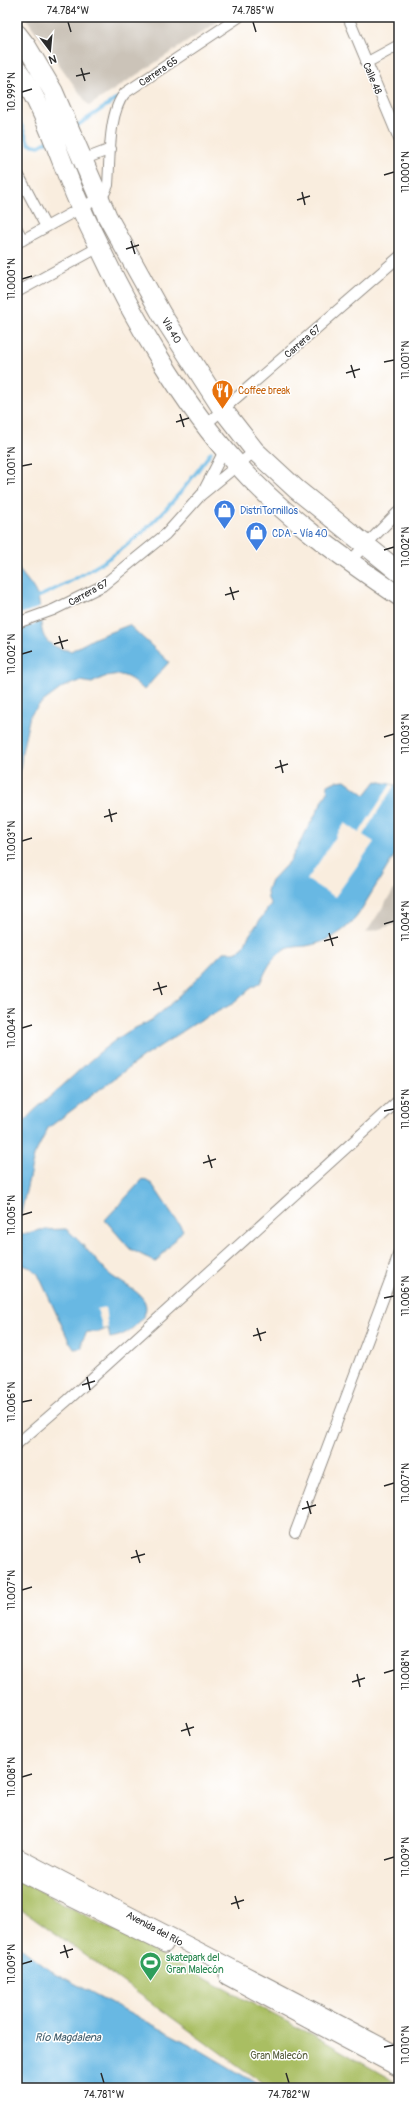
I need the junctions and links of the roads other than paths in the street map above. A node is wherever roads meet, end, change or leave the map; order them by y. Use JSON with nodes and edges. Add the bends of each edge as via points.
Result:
{"nodes":[{"id":1,"x":239,"y":17,"type":"edge"},
{"id":2,"x":348,"y":17,"type":"edge"},
{"id":3,"x":17,"y":34,"type":"edge"},
{"id":4,"x":399,"y":45,"type":"edge"},
{"id":5,"x":366,"y":63,"type":"junction"},
{"id":6,"x":17,"y":69,"type":"edge"},
{"id":7,"x":398,"y":134,"type":"edge"},
{"id":8,"x":111,"y":149,"type":"junction"},
{"id":9,"x":82,"y":158,"type":"junction"},
{"id":10,"x":17,"y":172,"type":"edge"},
{"id":11,"x":99,"y":198,"type":"junction"},
{"id":12,"x":81,"y":208,"type":"junction"},
{"id":13,"x":46,"y":227,"type":"junction"},
{"id":14,"x":17,"y":229,"type":"edge"},
{"id":15,"x":20,"y":241,"type":"edge"},
{"id":16,"x":99,"y":246,"type":"junction"},
{"id":17,"x":399,"y":257,"type":"edge"},
{"id":18,"x":17,"y":292,"type":"edge"},
{"id":19,"x":223,"y":410,"type":"junction"},
{"id":20,"x":205,"y":425,"type":"junction"},
{"id":21,"x":225,"y":449,"type":"junction"},
{"id":22,"x":255,"y":451,"type":"junction"},
{"id":23,"x":238,"y":465,"type":"junction"},
{"id":24,"x":201,"y":495,"type":"junction"},
{"id":25,"x":399,"y":511,"type":"edge"},
{"id":26,"x":365,"y":546,"type":"junction"},
{"id":27,"x":349,"y":562,"type":"junction"},
{"id":28,"x":399,"y":572,"type":"edge"},
{"id":29,"x":399,"y":596,"type":"edge"},
{"id":30,"x":17,"y":623,"type":"edge"},
{"id":31,"x":399,"y":1100,"type":"edge"},
{"id":32,"x":399,"y":1252,"type":"edge"},
{"id":33,"x":17,"y":1444,"type":"edge"},
{"id":34,"x":295,"y":1533,"type":"dead end"},
{"id":35,"x":17,"y":1856,"type":"edge"},
{"id":36,"x":17,"y":1872,"type":"edge"},
{"id":37,"x":399,"y":2055,"type":"edge"},
{"id":38,"x":399,"y":2069,"type":"edge"}],
"edges":[{"from":1,"to":8,"type":"street","name":"Carrera 65","via":[[120,98],[115,114]]},
{"from":2,"to":5,"type":"street","name":"Calle 48"},
{"from":3,"to":9,"type":"highway","name":"Vía 40","via":[[54,91]]},
{"from":4,"to":5,"type":"street"},
{"from":5,"to":7,"type":"street","name":"Calle 48"},
{"from":6,"to":12,"type":"highway","via":[[45,120]]},
{"from":8,"to":9,"type":"street","via":[[105,153]]},
{"from":8,"to":11,"type":"street","name":"Carrera 65","via":[[108,185]]},
{"from":9,"to":11,"type":"highway","name":"Vía 40"},
{"from":10,"to":13,"type":"street"},
{"from":11,"to":12,"type":"street"},
{"from":11,"to":19,"type":"highway","name":"Vía 40","via":[[162,315]]},
{"from":12,"to":13,"type":"street"},
{"from":12,"to":16,"type":"highway"},
{"from":13,"to":15,"type":"street"},
{"from":14,"to":15,"type":"street"},
{"from":16,"to":18,"type":"street"},
{"from":16,"to":20,"type":"highway","via":[[142,326]]},
{"from":17,"to":19,"type":"street","name":"Carrera 67"},
{"from":19,"to":20,"type":"street","name":"Carrera 67"},
{"from":19,"to":22,"type":"highway","name":"Vía 40"},
{"from":20,"to":21,"type":"highway"},
{"from":21,"to":23,"type":"highway"},
{"from":21,"to":24,"type":"street","name":"Carrera 67"},
{"from":22,"to":23,"type":"street","name":"Carrera 67"},
{"from":22,"to":26,"type":"highway","name":"Vía 40"},
{"from":23,"to":24,"type":"street","name":"Carrera 67"},
{"from":23,"to":27,"type":"highway","via":[[287,513]]},
{"from":24,"to":30,"type":"street","name":"Carrera 67","via":[[166,534],[102,586],[53,610]]},
{"from":25,"to":26,"type":"street"},
{"from":26,"to":27,"type":"street"},
{"from":26,"to":28,"type":"highway","name":"Vía 40"},
{"from":27,"to":29,"type":"highway"},
{"from":31,"to":33,"type":"street"},
{"from":32,"to":34,"type":"street","via":[[392,1278]]},
{"from":35,"to":37,"type":"main road","name":"Avenida del Río","via":[[176,1940],[298,2000]]},
{"from":36,"to":38,"type":"main road","name":"Avenida del Río","via":[[240,1983]]}]}
